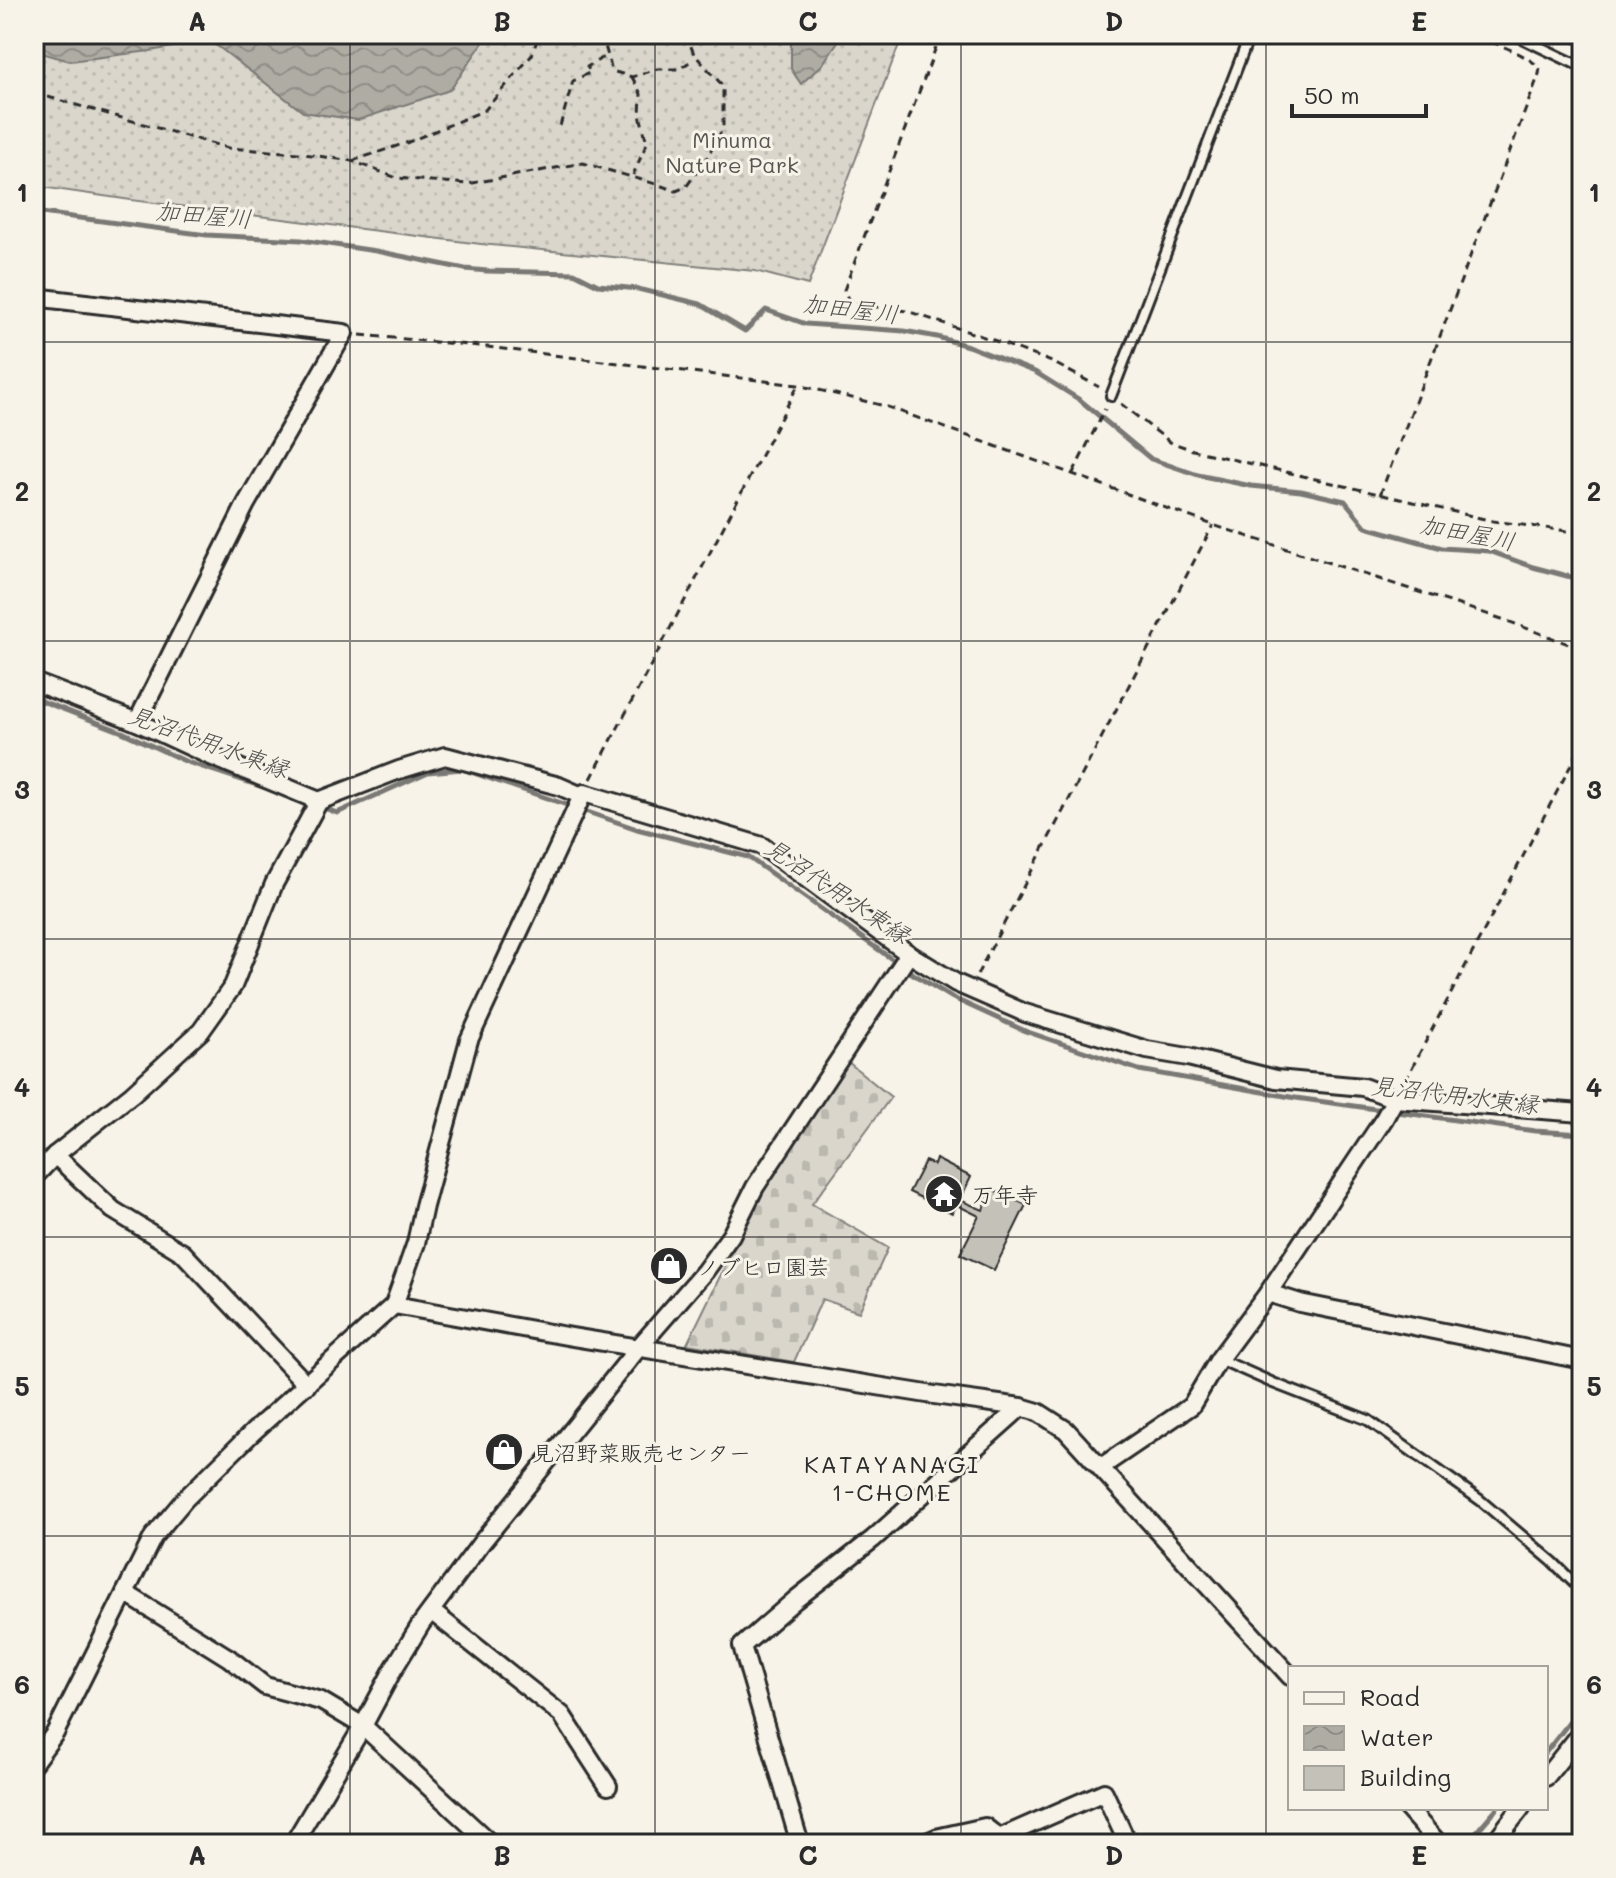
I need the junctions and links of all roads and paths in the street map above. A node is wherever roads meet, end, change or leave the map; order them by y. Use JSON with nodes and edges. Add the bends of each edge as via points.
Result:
{"nodes":[{"id":1,"x":539,"y":34,"type":"edge"},
{"id":2,"x":607,"y":34,"type":"edge"},
{"id":3,"x":686,"y":34,"type":"edge"},
{"id":4,"x":1250,"y":34,"type":"edge"},
{"id":5,"x":1472,"y":34,"type":"edge"},
{"id":6,"x":1513,"y":34,"type":"edge"},
{"id":7,"x":607,"y":55,"type":"junction"},
{"id":8,"x":694,"y":59,"type":"dead end"},
{"id":9,"x":1582,"y":67,"type":"edge"},
{"id":10,"x":632,"y":77,"type":"junction"},
{"id":11,"x":34,"y":93,"type":"edge"},
{"id":12,"x":560,"y":126,"type":"dead end"},
{"id":13,"x":352,"y":161,"type":"junction"},
{"id":14,"x":633,"y":177,"type":"junction"},
{"id":15,"x":34,"y":297,"type":"edge"},
{"id":16,"x":344,"y":333,"type":"junction"},
{"id":17,"x":798,"y":385,"type":"junction"},
{"id":18,"x":1111,"y":396,"type":"dead end"},
{"id":19,"x":1106,"y":406,"type":"dead end"},
{"id":20,"x":1073,"y":473,"type":"junction"},
{"id":21,"x":1380,"y":495,"type":"dead end"},
{"id":22,"x":1213,"y":525,"type":"junction"},
{"id":23,"x":1582,"y":649,"type":"edge"},
{"id":24,"x":34,"y":682,"type":"edge"},
{"id":25,"x":137,"y":722,"type":"junction"},
{"id":26,"x":1582,"y":744,"type":"edge"},
{"id":27,"x":584,"y":793,"type":"joint"},
{"id":28,"x":319,"y":801,"type":"junction"},
{"id":29,"x":909,"y":954,"type":"junction"},
{"id":30,"x":970,"y":989,"type":"junction"},
{"id":31,"x":1395,"y":1099,"type":"junction"},
{"id":32,"x":1582,"y":1113,"type":"edge"},
{"id":33,"x":55,"y":1155,"type":"junction"},
{"id":34,"x":34,"y":1177,"type":"edge"},
{"id":35,"x":1268,"y":1293,"type":"junction"},
{"id":36,"x":394,"y":1305,"type":"junction"},
{"id":37,"x":639,"y":1347,"type":"junction"},
{"id":38,"x":1219,"y":1359,"type":"junction"},
{"id":39,"x":1582,"y":1360,"type":"edge"},
{"id":40,"x":307,"y":1385,"type":"junction"},
{"id":41,"x":1021,"y":1407,"type":"junction"},
{"id":42,"x":1101,"y":1467,"type":"junction"},
{"id":43,"x":1582,"y":1591,"type":"edge"},
{"id":44,"x":125,"y":1593,"type":"junction"},
{"id":45,"x":431,"y":1611,"type":"junction"},
{"id":46,"x":1288,"y":1674,"type":"edge"},
{"id":47,"x":363,"y":1726,"type":"junction"},
{"id":48,"x":1582,"y":1732,"type":"edge"},
{"id":49,"x":34,"y":1762,"type":"edge"},
{"id":50,"x":1548,"y":1774,"type":"edge"},
{"id":51,"x":608,"y":1786,"type":"dead end"},
{"id":52,"x":1409,"y":1810,"type":"edge"},
{"id":53,"x":1519,"y":1810,"type":"edge"},
{"id":54,"x":932,"y":1842,"type":"edge"},
{"id":55,"x":293,"y":1844,"type":"edge"},
{"id":56,"x":491,"y":1844,"type":"edge"},
{"id":57,"x":800,"y":1844,"type":"edge"},
{"id":58,"x":1128,"y":1844,"type":"edge"},
{"id":59,"x":1439,"y":1844,"type":"edge"},
{"id":60,"x":1493,"y":1844,"type":"edge"}],
"edges":[{"from":1,"to":13,"type":"path","via":[[532,55],[485,110]]},
{"from":2,"to":7,"type":"path"},
{"from":3,"to":14,"type":"path","via":[[694,54],[723,86],[723,128],[686,187],[676,191]]},
{"from":4,"to":18,"type":"lane"},
{"from":5,"to":21,"type":"path","via":[[1524,56],[1540,68],[1539,74]]},
{"from":6,"to":9,"type":"lane"},
{"from":7,"to":10,"type":"path","via":[[612,71]]},
{"from":7,"to":12,"type":"path","via":[[573,81]]},
{"from":8,"to":10,"type":"path","via":[[679,69]]},
{"from":10,"to":14,"type":"path","via":[[641,94],[647,143]]},
{"from":11,"to":13,"type":"path","via":[[228,148]]},
{"from":13,"to":14,"type":"path","via":[[397,178],[467,184],[583,163]]},
{"from":15,"to":16,"type":"street"},
{"from":16,"to":17,"type":"path"},
{"from":16,"to":25,"type":"street","via":[[246,504]]},
{"from":17,"to":20,"type":"path","via":[[885,406]]},
{"from":17,"to":27,"type":"path"},
{"from":19,"to":20,"type":"path"},
{"from":20,"to":22,"type":"path"},
{"from":22,"to":23,"type":"path"},
{"from":22,"to":30,"type":"path"},
{"from":24,"to":25,"type":"street"},
{"from":25,"to":28,"type":"street"},
{"from":26,"to":31,"type":"path"},
{"from":27,"to":29,"type":"street","via":[[762,846]]},
{"from":28,"to":33,"type":"street","via":[[274,884],[233,986],[201,1031]]},
{"from":28,"to":36,"type":"street","via":[[445,756],[582,796],[469,1040],[416,1243]]},
{"from":29,"to":30,"type":"street"},
{"from":29,"to":37,"type":"street","via":[[755,1187],[731,1235]]},
{"from":30,"to":31,"type":"street","via":[[1025,1013],[1147,1050],[1276,1079],[1363,1087]]},
{"from":31,"to":32,"type":"street"},
{"from":31,"to":35,"type":"street"},
{"from":33,"to":34,"type":"street"},
{"from":33,"to":40,"type":"street","via":[[113,1210],[183,1253]]},
{"from":35,"to":38,"type":"street"},
{"from":35,"to":39,"type":"street"},
{"from":36,"to":37,"type":"street"},
{"from":36,"to":40,"type":"street"},
{"from":37,"to":41,"type":"street"},
{"from":37,"to":45,"type":"street"},
{"from":38,"to":42,"type":"street","via":[[1191,1406]]},
{"from":38,"to":43,"type":"lane","via":[[1368,1420],[1480,1500]]},
{"from":40,"to":44,"type":"street","via":[[185,1499],[153,1537]]},
{"from":41,"to":42,"type":"street","via":[[1066,1430]]},
{"from":41,"to":57,"type":"street","via":[[742,1646]]},
{"from":42,"to":46,"type":"street"},
{"from":44,"to":47,"type":"street","via":[[265,1686],[321,1701]]},
{"from":44,"to":49,"type":"street","via":[[55,1733]]},
{"from":45,"to":47,"type":"street"},
{"from":45,"to":51,"type":"street","via":[[562,1715]]},
{"from":47,"to":55,"type":"street"},
{"from":47,"to":56,"type":"street"},
{"from":48,"to":50,"type":"street"},
{"from":52,"to":59,"type":"street"},
{"from":53,"to":60,"type":"street"},
{"from":54,"to":58,"type":"street","via":[[985,1827],[999,1838],[1104,1792]]}]}
